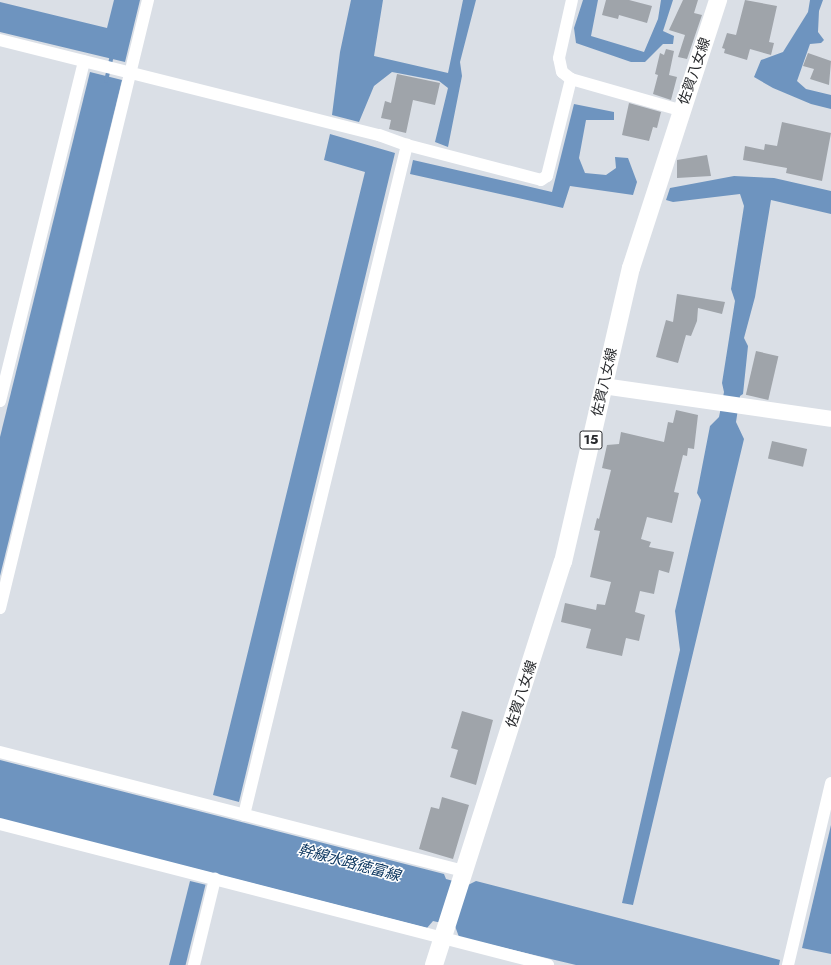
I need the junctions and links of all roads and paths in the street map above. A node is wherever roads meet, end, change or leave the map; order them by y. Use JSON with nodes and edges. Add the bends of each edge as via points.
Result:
{"nodes":[{"id":1,"x":148,"y":0,"type":"edge"},
{"id":2,"x":572,"y":0,"type":"edge"},
{"id":3,"x":718,"y":0,"type":"edge"},
{"id":4,"x":0,"y":40,"type":"edge"},
{"id":5,"x":84,"y":60,"type":"junction"},
{"id":6,"x":131,"y":72,"type":"junction"},
{"id":7,"x":571,"y":79,"type":"junction"},
{"id":8,"x":680,"y":110,"type":"junction"},
{"id":9,"x":407,"y":145,"type":"junction"},
{"id":10,"x":603,"y":386,"type":"junction"},
{"id":11,"x":0,"y":402,"type":"edge"},
{"id":12,"x":831,"y":419,"type":"edge"},
{"id":13,"x":0,"y":608,"type":"edge"},
{"id":14,"x":0,"y":752,"type":"edge"},
{"id":15,"x":831,"y":783,"type":"edge"},
{"id":16,"x":244,"y":815,"type":"junction"},
{"id":17,"x":0,"y":824,"type":"edge"},
{"id":18,"x":463,"y":876,"type":"junction"},
{"id":19,"x":215,"y":880,"type":"junction"},
{"id":20,"x":445,"y":932,"type":"junction"},
{"id":21,"x":194,"y":965,"type":"edge"},
{"id":22,"x":434,"y":965,"type":"edge"},
{"id":23,"x":548,"y":965,"type":"edge"},
{"id":24,"x":788,"y":965,"type":"edge"}],
"edges":[{"from":1,"to":6,"type":"street"},
{"from":2,"to":7,"type":"street","via":[[559,58],[562,72]]},
{"from":3,"to":8,"type":"main road","name":"佐賀八女線","number":"15"},
{"from":4,"to":5,"type":"street"},
{"from":5,"to":6,"type":"street"},
{"from":5,"to":11,"type":"street"},
{"from":6,"to":9,"type":"street","via":[[379,135]]},
{"from":6,"to":13,"type":"street"},
{"from":7,"to":8,"type":"street"},
{"from":7,"to":9,"type":"street","via":[[547,176],[542,180]]},
{"from":8,"to":10,"type":"main road","name":"佐賀八女線","number":"15","via":[[631,268]]},
{"from":9,"to":16,"type":"street"},
{"from":10,"to":12,"type":"street"},
{"from":10,"to":18,"type":"main road","name":"佐賀八女線","number":"15","via":[[563,562]]},
{"from":14,"to":16,"type":"street"},
{"from":15,"to":24,"type":"street"},
{"from":16,"to":18,"type":"street"},
{"from":17,"to":19,"type":"street"},
{"from":18,"to":20,"type":"main road","number":"15"},
{"from":19,"to":20,"type":"street"},
{"from":19,"to":21,"type":"street"},
{"from":20,"to":22,"type":"main road","number":"15"},
{"from":20,"to":23,"type":"street"}]}
